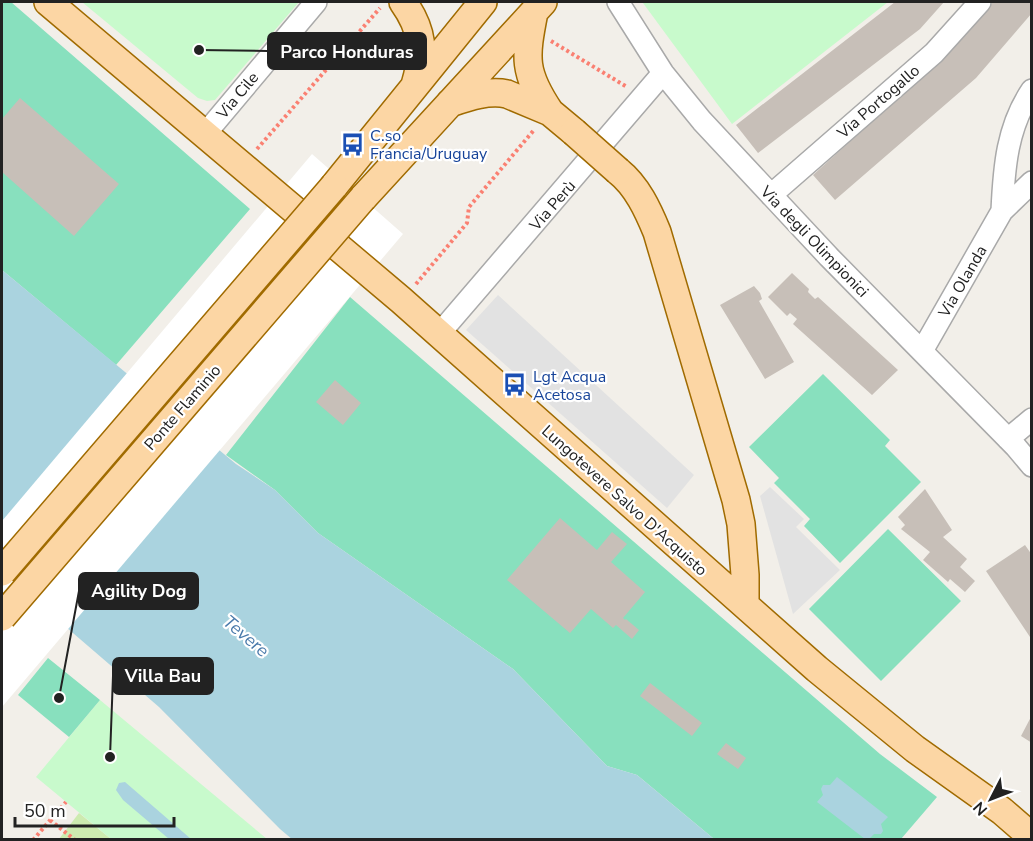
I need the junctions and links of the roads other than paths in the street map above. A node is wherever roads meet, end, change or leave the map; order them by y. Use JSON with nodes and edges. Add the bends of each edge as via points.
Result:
{"nodes":[{"id":1,"x":48,"y":2,"type":"edge"},
{"id":2,"x":316,"y":2,"type":"edge"},
{"id":3,"x":403,"y":2,"type":"edge"},
{"id":4,"x":483,"y":2,"type":"edge"},
{"id":5,"x":980,"y":2,"type":"edge"},
{"id":6,"x":621,"y":3,"type":"edge"},
{"id":7,"x":538,"y":7,"type":"edge"},
{"id":8,"x":663,"y":73,"type":"junction"},
{"id":9,"x":414,"y":89,"type":"junction"},
{"id":10,"x":1032,"y":90,"type":"edge"},
{"id":11,"x":450,"y":103,"type":"junction"},
{"id":12,"x":550,"y":112,"type":"junction"},
{"id":13,"x":205,"y":134,"type":"junction"},
{"id":14,"x":1032,"y":182,"type":"edge"},
{"id":15,"x":771,"y":195,"type":"junction"},
{"id":16,"x":1002,"y":211,"type":"junction"},
{"id":17,"x":439,"y":334,"type":"junction"},
{"id":18,"x":922,"y":351,"type":"junction"},
{"id":19,"x":1032,"y":419,"type":"edge"},
{"id":20,"x":1008,"y":439,"type":"junction"},
{"id":21,"x":1032,"y":466,"type":"edge"},
{"id":22,"x":2,"y":572,"type":"edge"},
{"id":23,"x":745,"y":605,"type":"junction"},
{"id":24,"x":2,"y":618,"type":"edge"},
{"id":25,"x":1002,"y":811,"type":"junction"},
{"id":26,"x":1032,"y":825,"type":"edge"},
{"id":27,"x":1032,"y":837,"type":"edge"}],
"edges":[{"from":1,"to":13,"type":"main road","name":"Lungotevere Salvo D'Acquisto"},
{"from":2,"to":13,"type":"street","name":"Via Cile"},
{"from":3,"to":9,"type":"main road","via":[[418,26],[421,44]]},
{"from":4,"to":9,"type":"main road","name":"Ponte Flaminio"},
{"from":5,"to":15,"type":"street","name":"Via Portogallo","via":[[934,53]]},
{"from":6,"to":8,"type":"street","name":"Via degli Olimpionici"},
{"from":7,"to":11,"type":"main road","name":"Ponte Flaminio"},
{"from":7,"to":12,"type":"main road","via":[[528,39],[529,72]]},
{"from":8,"to":15,"type":"street","name":"Via degli Olimpionici"},
{"from":8,"to":17,"type":"street","name":"Via Perù"},
{"from":9,"to":22,"type":"main road","name":"Ponte Flaminio","bridge":true},
{"from":10,"to":16,"type":"street","name":"Via Olanda","via":[[1020,109],[1008,145]]},
{"from":11,"to":12,"type":"main road","via":[[500,93]]},
{"from":11,"to":24,"type":"main road","name":"Ponte Flaminio","bridge":true,"via":[[363,198]]},
{"from":12,"to":23,"type":"main road","bridge":true,"via":[[629,181],[657,232],[739,514]]},
{"from":13,"to":17,"type":"main road","name":"Lungotevere Salvo D'Acquisto"},
{"from":14,"to":16,"type":"street","name":"Via Olanda"},
{"from":15,"to":18,"type":"street","name":"Via degli Olimpionici"},
{"from":16,"to":18,"type":"street","name":"Via Olanda"},
{"from":17,"to":23,"type":"main road","name":"Lungotevere Salvo D'Acquisto"},
{"from":18,"to":20,"type":"street","name":"Via degli Olimpionici"},
{"from":19,"to":20,"type":"street"},
{"from":20,"to":21,"type":"street","name":"Via degli Olimpionici"},
{"from":23,"to":25,"type":"main road","name":"Lungotevere Salvo D'Acquisto","via":[[915,749]]},
{"from":25,"to":26,"type":"main road","name":"Lungotevere Salvo D'Acquisto"},
{"from":25,"to":27,"type":"main road","name":"Lungotevere Salvo D'Acquisto"}]}
